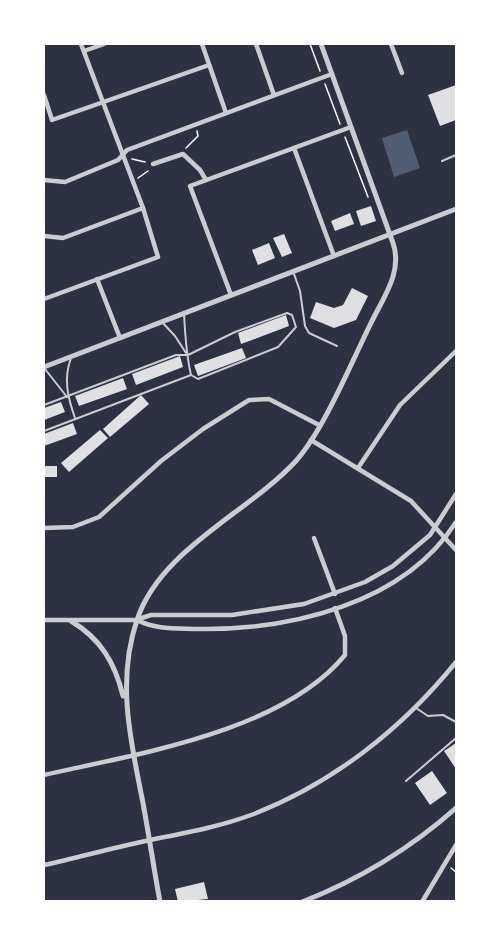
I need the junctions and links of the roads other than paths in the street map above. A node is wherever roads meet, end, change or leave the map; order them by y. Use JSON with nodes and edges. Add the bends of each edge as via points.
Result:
{"nodes":[{"id":1,"x":81,"y":44,"type":"edge"},
{"id":2,"x":104,"y":44,"type":"edge"},
{"id":3,"x":202,"y":44,"type":"edge"},
{"id":4,"x":256,"y":44,"type":"edge"},
{"id":5,"x":321,"y":44,"type":"edge"},
{"id":6,"x":391,"y":44,"type":"edge"},
{"id":7,"x":84,"y":51,"type":"junction"},
{"id":8,"x":209,"y":65,"type":"junction"},
{"id":9,"x":402,"y":73,"type":"dead end"},
{"id":10,"x":332,"y":74,"type":"junction"},
{"id":11,"x":44,"y":95,"type":"edge"},
{"id":12,"x":274,"y":95,"type":"junction"},
{"id":13,"x":102,"y":102,"type":"junction"},
{"id":14,"x":226,"y":113,"type":"junction"},
{"id":15,"x":351,"y":127,"type":"junction"},
{"id":16,"x":294,"y":148,"type":"junction"},
{"id":17,"x":456,"y":155,"type":"edge"},
{"id":18,"x":123,"y":157,"type":"junction"},
{"id":19,"x":442,"y":161,"type":"dead end"},
{"id":20,"x":153,"y":164,"type":"road end"},
{"id":21,"x":44,"y":180,"type":"edge"},
{"id":22,"x":206,"y":180,"type":"junction"},
{"id":23,"x":143,"y":208,"type":"junction"},
{"id":24,"x":456,"y":209,"type":"edge"},
{"id":25,"x":390,"y":234,"type":"junction"},
{"id":26,"x":44,"y":236,"type":"edge"},
{"id":27,"x":334,"y":256,"type":"junction"},
{"id":28,"x":293,"y":272,"type":"junction"},
{"id":29,"x":97,"y":279,"type":"junction"},
{"id":30,"x":231,"y":295,"type":"junction"},
{"id":31,"x":44,"y":299,"type":"edge"},
{"id":32,"x":184,"y":313,"type":"junction"},
{"id":33,"x":161,"y":322,"type":"junction"},
{"id":34,"x":120,"y":338,"type":"junction"},
{"id":35,"x":337,"y":346,"type":"dead end"},
{"id":36,"x":456,"y":351,"type":"edge"},
{"id":37,"x":188,"y":355,"type":"junction"},
{"id":38,"x":71,"y":356,"type":"junction"},
{"id":39,"x":44,"y":367,"type":"edge"},
{"id":40,"x":191,"y":375,"type":"junction"},
{"id":41,"x":67,"y":397,"type":"junction"},
{"id":42,"x":44,"y":405,"type":"edge"},
{"id":43,"x":75,"y":418,"type":"junction"},
{"id":44,"x":319,"y":425,"type":"junction"},
{"id":45,"x":44,"y":430,"type":"edge"},
{"id":46,"x":311,"y":440,"type":"junction"},
{"id":47,"x":358,"y":468,"type":"junction"},
{"id":48,"x":456,"y":494,"type":"edge"},
{"id":49,"x":456,"y":522,"type":"edge"},
{"id":50,"x":437,"y":526,"type":"junction"},
{"id":51,"x":44,"y":528,"type":"edge"},
{"id":52,"x":447,"y":537,"type":"junction"},
{"id":53,"x":314,"y":538,"type":"dead end"},
{"id":54,"x":456,"y":550,"type":"edge"},
{"id":55,"x":335,"y":594,"type":"junction"},
{"id":56,"x":335,"y":608,"type":"junction"},
{"id":57,"x":44,"y":620,"type":"edge"},
{"id":58,"x":136,"y":620,"type":"junction"},
{"id":59,"x":71,"y":621,"type":"junction"},
{"id":60,"x":456,"y":662,"type":"edge"},
{"id":61,"x":126,"y":708,"type":"junction"},
{"id":62,"x":416,"y":708,"type":"junction"},
{"id":63,"x":456,"y":722,"type":"edge"},
{"id":64,"x":456,"y":738,"type":"edge"},
{"id":65,"x":134,"y":754,"type":"junction"},
{"id":66,"x":44,"y":776,"type":"edge"},
{"id":67,"x":406,"y":781,"type":"dead end"},
{"id":68,"x":456,"y":808,"type":"edge"},
{"id":69,"x":150,"y":840,"type":"junction"},
{"id":70,"x":456,"y":845,"type":"edge"},
{"id":71,"x":44,"y":865,"type":"edge"},
{"id":72,"x":160,"y":902,"type":"edge"},
{"id":73,"x":302,"y":902,"type":"edge"},
{"id":74,"x":422,"y":902,"type":"edge"}],
"edges":[{"from":1,"to":7,"type":"street"},
{"from":2,"to":7,"type":"street"},
{"from":3,"to":8,"type":"street"},
{"from":4,"to":12,"type":"street"},
{"from":5,"to":10,"type":"street"},
{"from":6,"to":9,"type":"street"},
{"from":7,"to":13,"type":"street"},
{"from":8,"to":13,"type":"street"},
{"from":8,"to":14,"type":"street"},
{"from":10,"to":12,"type":"street"},
{"from":10,"to":15,"type":"street"},
{"from":11,"to":13,"type":"street","via":[[52,120]]},
{"from":12,"to":14,"type":"street"},
{"from":13,"to":18,"type":"street"},
{"from":14,"to":18,"type":"street","via":[[127,150]]},
{"from":15,"to":16,"type":"street"},
{"from":15,"to":25,"type":"street"},
{"from":16,"to":22,"type":"street"},
{"from":16,"to":27,"type":"street"},
{"from":17,"to":19,"type":"lane"},
{"from":18,"to":21,"type":"street","via":[[65,182]]},
{"from":18,"to":23,"type":"street"},
{"from":20,"to":22,"type":"street","via":[[183,154]]},
{"from":22,"to":30,"type":"street","via":[[190,186]]},
{"from":23,"to":26,"type":"street","via":[[63,238]]},
{"from":23,"to":29,"type":"street","via":[[158,257]]},
{"from":24,"to":25,"type":"street"},
{"from":25,"to":27,"type":"street"},
{"from":25,"to":44,"type":"street","via":[[397,258],[394,276]]},
{"from":27,"to":28,"type":"street"},
{"from":28,"to":30,"type":"street"},
{"from":28,"to":35,"type":"lane","via":[[309,333]]},
{"from":29,"to":31,"type":"street"},
{"from":29,"to":34,"type":"street"},
{"from":30,"to":32,"type":"street"},
{"from":32,"to":33,"type":"street"},
{"from":32,"to":37,"type":"lane"},
{"from":33,"to":34,"type":"street"},
{"from":33,"to":37,"type":"lane"},
{"from":34,"to":38,"type":"street"},
{"from":36,"to":47,"type":"street","via":[[400,405]]},
{"from":37,"to":40,"type":"lane"},
{"from":37,"to":40,"type":"lane","via":[[287,313],[295,323],[295,331],[279,347],[202,379]]},
{"from":37,"to":41,"type":"lane","via":[[176,355]]},
{"from":38,"to":39,"type":"street"},
{"from":38,"to":41,"type":"lane","via":[[66,376]]},
{"from":39,"to":41,"type":"lane"},
{"from":40,"to":43,"type":"lane"},
{"from":41,"to":42,"type":"lane"},
{"from":41,"to":43,"type":"lane"},
{"from":43,"to":45,"type":"lane"},
{"from":44,"to":46,"type":"street"},
{"from":44,"to":51,"type":"street","via":[[269,399],[249,400],[161,461],[99,517],[73,527]]},
{"from":46,"to":47,"type":"street"},
{"from":46,"to":58,"type":"street","via":[[284,472],[173,565],[148,595]]},
{"from":47,"to":50,"type":"street","via":[[411,501]]},
{"from":48,"to":50,"type":"street"},
{"from":49,"to":52,"type":"street"},
{"from":50,"to":52,"type":"street"},
{"from":50,"to":55,"type":"street","via":[[393,566]]},
{"from":52,"to":54,"type":"street"},
{"from":52,"to":56,"type":"street","via":[[401,576]]},
{"from":53,"to":55,"type":"street"},
{"from":55,"to":58,"type":"street","via":[[264,612],[151,615]]},
{"from":56,"to":58,"type":"street","via":[[301,619],[247,628],[151,628]]},
{"from":56,"to":65,"type":"street","via":[[347,647],[340,662],[319,679],[286,702],[237,725]]},
{"from":57,"to":59,"type":"street"},
{"from":58,"to":59,"type":"street"},
{"from":58,"to":61,"type":"street","via":[[126,668]]},
{"from":59,"to":61,"type":"street","via":[[93,636],[109,657]]},
{"from":60,"to":62,"type":"street"},
{"from":61,"to":65,"type":"street"},
{"from":62,"to":63,"type":"lane","via":[[428,716],[450,716]]},
{"from":62,"to":69,"type":"street","via":[[352,760],[288,798],[223,824]]},
{"from":64,"to":67,"type":"lane"},
{"from":65,"to":66,"type":"street"},
{"from":65,"to":69,"type":"street"},
{"from":68,"to":73,"type":"street","via":[[391,857]]},
{"from":69,"to":71,"type":"street"},
{"from":69,"to":72,"type":"street"},
{"from":70,"to":74,"type":"street"}]}
